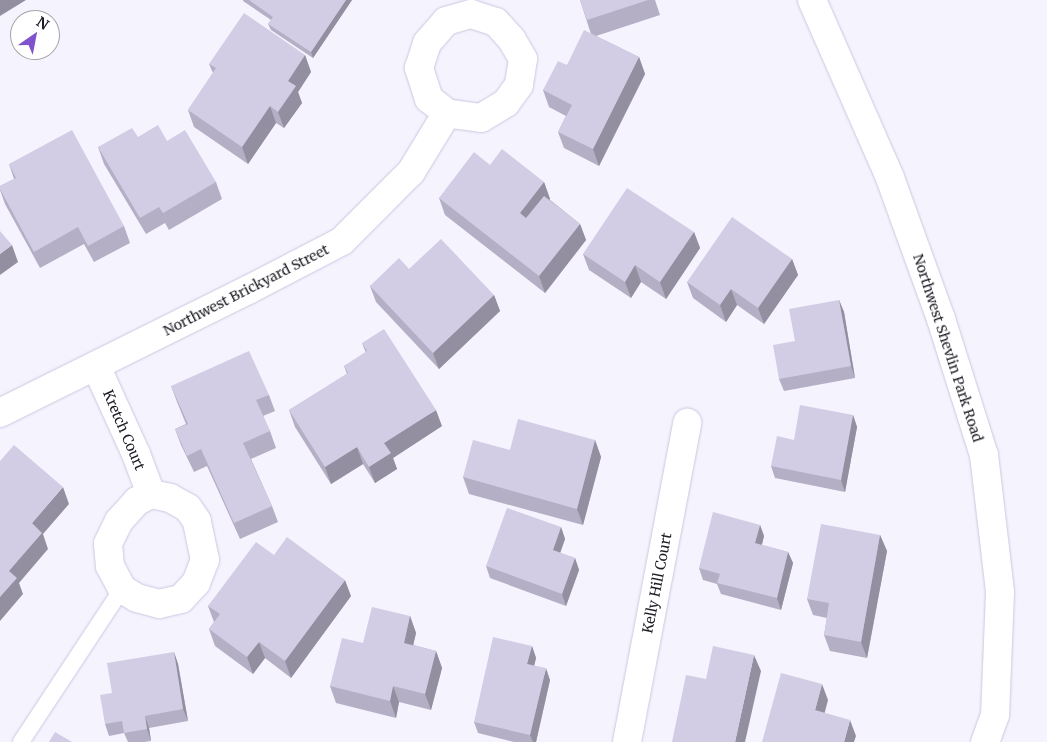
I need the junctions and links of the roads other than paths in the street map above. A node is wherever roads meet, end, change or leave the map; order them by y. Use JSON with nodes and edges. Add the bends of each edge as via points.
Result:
{"nodes":[{"id":1,"x":812,"y":0,"type":"edge"},
{"id":2,"x":447,"y":113,"type":"dead end"},
{"id":3,"x":96,"y":366,"type":"junction"},
{"id":4,"x":0,"y":413,"type":"edge"},
{"id":5,"x":687,"y":423,"type":"dead end"},
{"id":6,"x":151,"y":494,"type":"junction"},
{"id":7,"x":122,"y":589,"type":"junction"},
{"id":8,"x":995,"y":715,"type":"junction"},
{"id":9,"x":21,"y":742,"type":"edge"},
{"id":10,"x":627,"y":742,"type":"edge"},
{"id":11,"x":985,"y":742,"type":"edge"},
{"id":12,"x":1006,"y":742,"type":"edge"}],
"edges":[{"from":1,"to":8,"type":"street","name":"Northwest Shevlin Park Road","via":[[890,178],[941,319],[984,455],[1000,592]]},
{"from":2,"to":3,"type":"street","name":"Northwest Brickyard Street","via":[[411,172],[342,241]]},
{"from":3,"to":4,"type":"street","name":"Northwest Brickyard Street"},
{"from":3,"to":6,"type":"street","name":"Kretch Court"},
{"from":5,"to":10,"type":"street","name":"Kelly Hill Court"},
{"from":6,"to":7,"type":"street","via":[[137,501],[118,521],[108,544],[110,566]]},
{"from":6,"to":7,"type":"street","via":[[170,498],[188,508],[197,521],[205,560],[196,583],[181,599],[159,604],[137,598]]},
{"from":7,"to":9,"type":"lane"},
{"from":8,"to":11,"type":"street","name":"Northwest Shevlin Park Road"},
{"from":8,"to":12,"type":"street","name":"Northwest Shevlin Park Road"}]}
